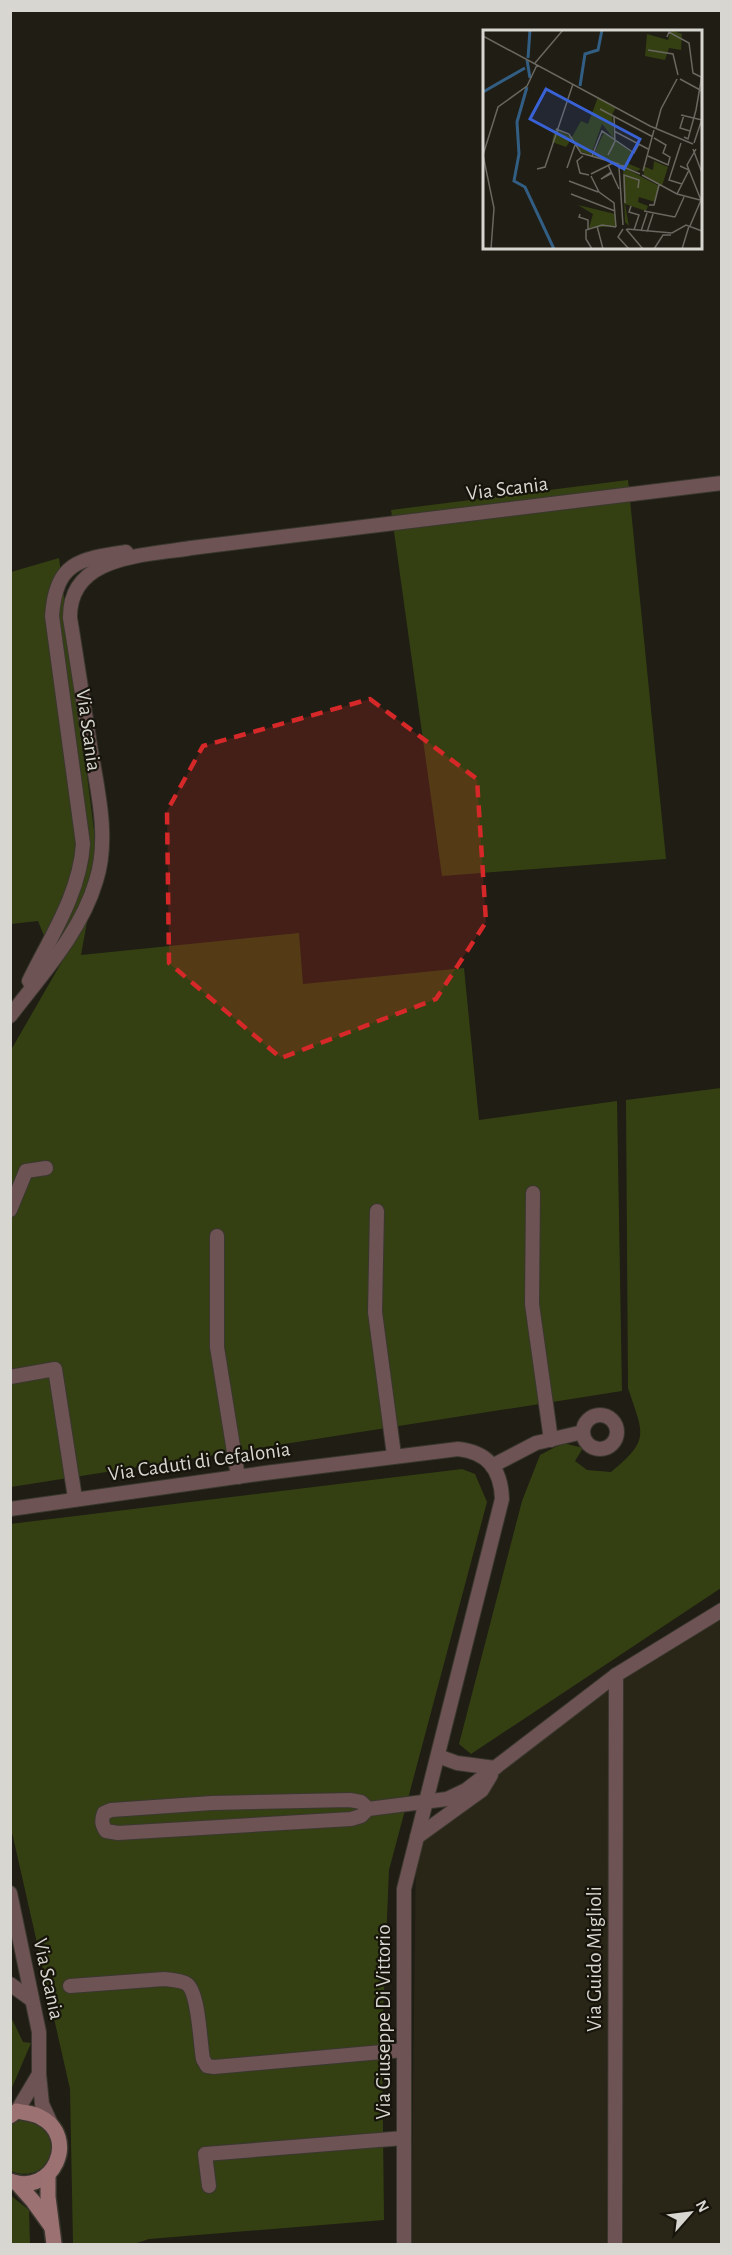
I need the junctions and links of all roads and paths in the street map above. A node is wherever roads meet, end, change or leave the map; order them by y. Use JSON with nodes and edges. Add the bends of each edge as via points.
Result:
{"nodes":[{"id":1,"x":722,"y":483,"type":"edge"},
{"id":2,"x":191,"y":548,"type":"junction"},
{"id":3,"x":12,"y":1014,"type":"edge"},
{"id":4,"x":46,"y":1168,"type":"dead end"},
{"id":5,"x":533,"y":1193,"type":"dead end"},
{"id":6,"x":10,"y":1210,"type":"edge"},
{"id":7,"x":377,"y":1211,"type":"dead end"},
{"id":8,"x":218,"y":1236,"type":"dead end"},
{"id":9,"x":10,"y":1377,"type":"edge"},
{"id":10,"x":583,"y":1432,"type":"dead end"},
{"id":11,"x":551,"y":1440,"type":"junction"},
{"id":12,"x":394,"y":1455,"type":"junction"},
{"id":13,"x":492,"y":1466,"type":"junction"},
{"id":14,"x":238,"y":1477,"type":"junction"},
{"id":15,"x":75,"y":1498,"type":"junction"},
{"id":16,"x":10,"y":1509,"type":"edge"},
{"id":17,"x":722,"y":1610,"type":"edge"},
{"id":18,"x":616,"y":1674,"type":"junction"},
{"id":19,"x":438,"y":1756,"type":"junction"},
{"id":20,"x":495,"y":1768,"type":"junction"},
{"id":21,"x":426,"y":1802,"type":"junction"},
{"id":22,"x":368,"y":1809,"type":"junction"},
{"id":23,"x":417,"y":1837,"type":"junction"},
{"id":24,"x":10,"y":1893,"type":"edge"},
{"id":25,"x":10,"y":1984,"type":"edge"},
{"id":26,"x":70,"y":1986,"type":"dead end"},
{"id":27,"x":32,"y":2000,"type":"junction"},
{"id":28,"x":404,"y":2050,"type":"junction"},
{"id":29,"x":39,"y":2074,"type":"junction"},
{"id":30,"x":14,"y":2114,"type":"edge"},
{"id":31,"x":54,"y":2130,"type":"junction"},
{"id":32,"x":404,"y":2138,"type":"junction"},
{"id":33,"x":48,"y":2175,"type":"junction"},
{"id":34,"x":14,"y":2182,"type":"edge"},
{"id":35,"x":208,"y":2186,"type":"dead end"},
{"id":36,"x":52,"y":2228,"type":"junction"},
{"id":37,"x":54,"y":2244,"type":"edge"},
{"id":38,"x":404,"y":2244,"type":"edge"},
{"id":39,"x":615,"y":2244,"type":"edge"}],
"edges":[{"from":1,"to":2,"type":"street","name":"Via Scania"},
{"from":2,"to":3,"type":"street","name":"Via Scania","via":[[104,566],[81,580],[72,599],[70,618],[98,796],[100,867],[86,909]]},
{"from":2,"to":3,"type":"street","name":"Via Scania","via":[[98,556],[81,561],[59,582],[52,616],[83,844],[82,861],[71,896]]},
{"from":4,"to":6,"type":"street","via":[[26,1171]]},
{"from":5,"to":11,"type":"street","via":[[532,1304]]},
{"from":7,"to":12,"type":"street","via":[[375,1312]]},
{"from":8,"to":14,"type":"street","via":[[217,1347]]},
{"from":9,"to":15,"type":"street","via":[[55,1370]]},
{"from":10,"to":11,"type":"street"},
{"from":11,"to":13,"type":"street","via":[[536,1443]]},
{"from":12,"to":13,"type":"street","name":"Via Caduti di Cefalonia","via":[[472,1450]]},
{"from":12,"to":14,"type":"street","name":"Via Caduti di Cefalonia"},
{"from":13,"to":19,"type":"street","name":"Via Giuseppe Di Vittorio","via":[[502,1485],[502,1499]]},
{"from":14,"to":15,"type":"street","name":"Via Caduti di Cefalonia"},
{"from":15,"to":16,"type":"street","name":"Via Caduti di Cefalonia"},
{"from":17,"to":18,"type":"street"},
{"from":18,"to":20,"type":"street"},
{"from":18,"to":39,"type":"street","name":"Via Guido Miglioli"},
{"from":19,"to":20,"type":"street"},
{"from":19,"to":21,"type":"street","name":"Via Giuseppe Di Vittorio"},
{"from":20,"to":21,"type":"street","via":[[466,1790],[447,1799]]},
{"from":20,"to":23,"type":"street","via":[[482,1790]]},
{"from":21,"to":22,"type":"street"},
{"from":21,"to":23,"type":"street","name":"Via Giuseppe Di Vittorio"},
{"from":22,"to":22,"type":"street","via":[[361,1802],[350,1800],[223,1803],[111,1809],[101,1819],[106,1831],[130,1833],[351,1820]]},
{"from":23,"to":28,"type":"street","name":"Via Giuseppe Di Vittorio","via":[[404,1889]]},
{"from":24,"to":27,"type":"street","name":"Via Scania"},
{"from":25,"to":27,"type":"street"},
{"from":26,"to":28,"type":"street","via":[[164,1979],[188,1985],[195,1997],[207,2066]]},
{"from":27,"to":29,"type":"street","name":"Via Scania","via":[[39,2032]]},
{"from":28,"to":32,"type":"street","name":"Via Giuseppe Di Vittorio"},
{"from":29,"to":30,"type":"street"},
{"from":29,"to":31,"type":"street","name":"Via Scania","via":[[42,2104]]},
{"from":30,"to":31,"type":"main road","via":[[40,2117]]},
{"from":31,"to":33,"type":"main road","name":"Via Scania","via":[[60,2149]]},
{"from":32,"to":35,"type":"street","via":[[205,2154]]},
{"from":32,"to":38,"type":"street","name":"Via Giuseppe Di Vittorio"},
{"from":33,"to":34,"type":"main road","name":"Via Scania","via":[[28,2184]]},
{"from":33,"to":36,"type":"main road","name":"Via Scania"},
{"from":34,"to":36,"type":"main road","name":"Via Scania"},
{"from":36,"to":37,"type":"main road","name":"Via Scania"}]}
